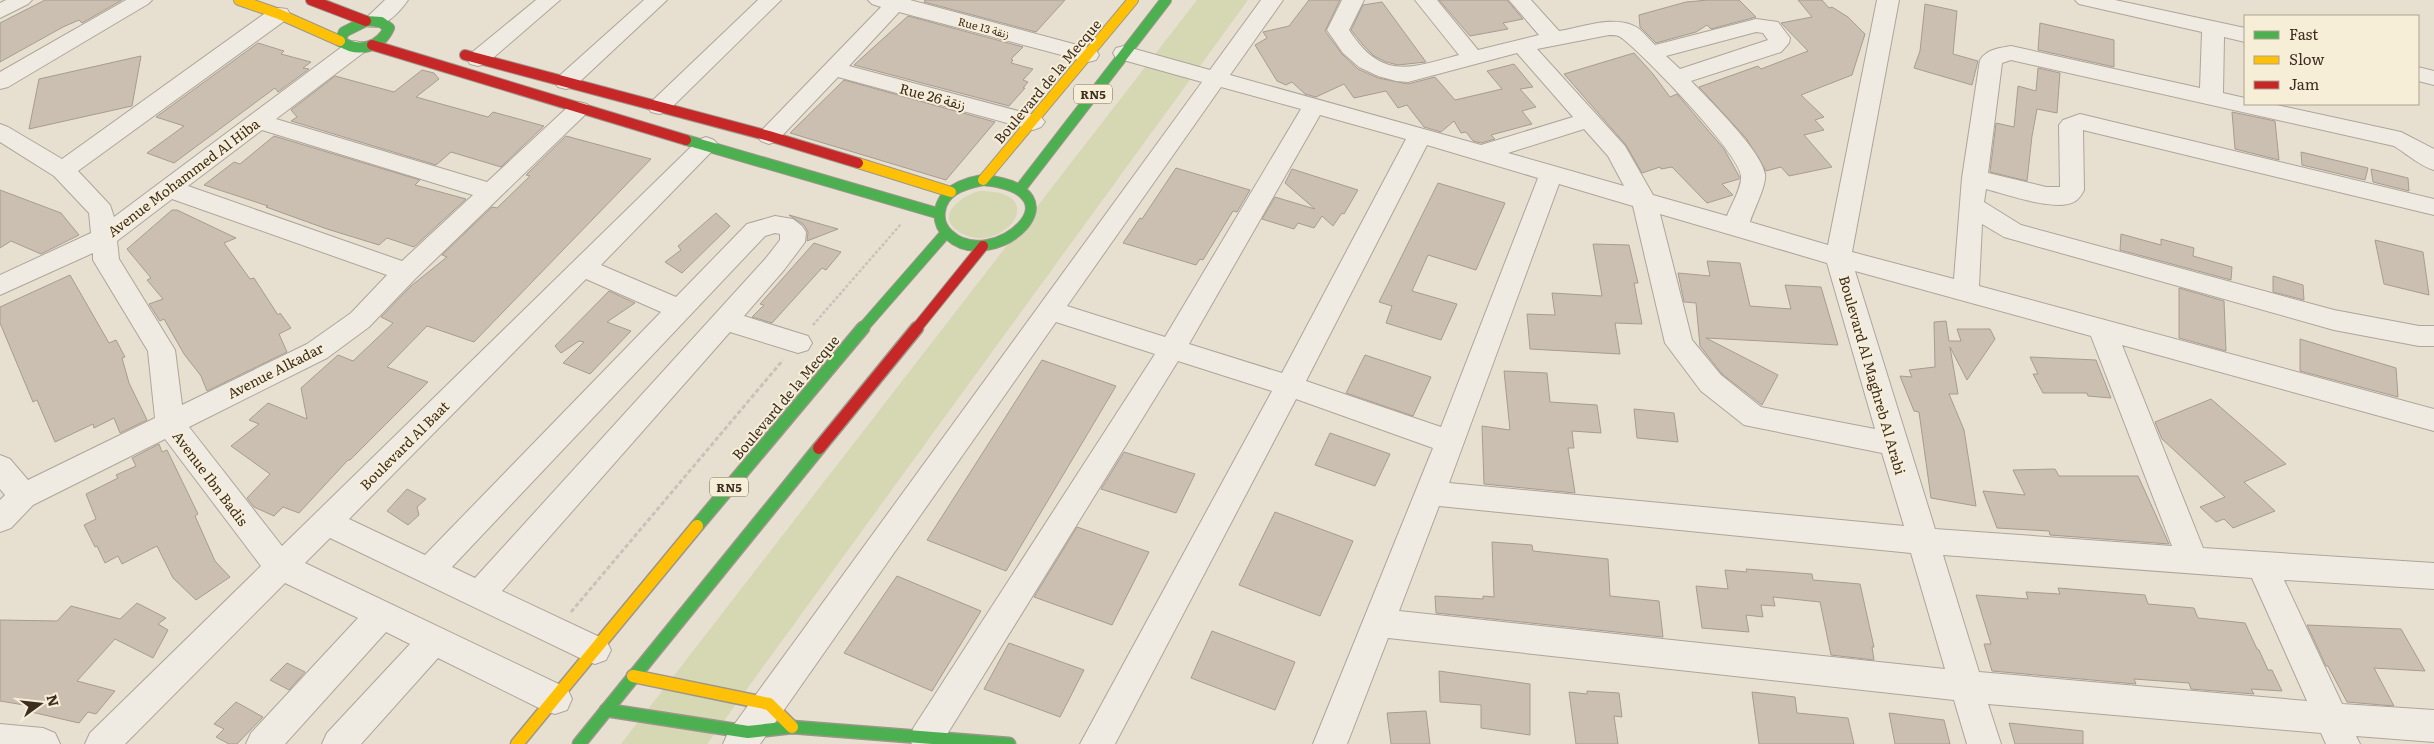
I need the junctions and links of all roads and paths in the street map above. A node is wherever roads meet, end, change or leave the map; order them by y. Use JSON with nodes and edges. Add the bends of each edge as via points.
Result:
{"nodes":[{"id":1,"x":21,"y":0,"type":"edge"},
{"id":2,"x":140,"y":0,"type":"edge"},
{"id":3,"x":238,"y":0,"type":"edge"},
{"id":4,"x":311,"y":0,"type":"edge"},
{"id":5,"x":397,"y":0,"type":"edge"},
{"id":6,"x":549,"y":0,"type":"edge"},
{"id":7,"x":656,"y":0,"type":"edge"},
{"id":8,"x":770,"y":0,"type":"edge"},
{"id":9,"x":1133,"y":0,"type":"edge"},
{"id":10,"x":1166,"y":0,"type":"edge"},
{"id":11,"x":1272,"y":0,"type":"edge"},
{"id":12,"x":1353,"y":0,"type":"edge"},
{"id":13,"x":1426,"y":0,"type":"edge"},
{"id":14,"x":1520,"y":0,"type":"edge"},
{"id":15,"x":1888,"y":0,"type":"edge"},
{"id":16,"x":2086,"y":0,"type":"edge"},
{"id":17,"x":891,"y":1,"type":"edge"},
{"id":18,"x":0,"y":12,"type":"edge"},
{"id":19,"x":279,"y":14,"type":"junction"},
{"id":20,"x":381,"y":27,"type":"junction"},
{"id":21,"x":2213,"y":28,"type":"junction"},
{"id":22,"x":2244,"y":35,"type":"edge"},
{"id":23,"x":1555,"y":40,"type":"junction"},
{"id":24,"x":356,"y":45,"type":"junction"},
{"id":25,"x":1522,"y":45,"type":"junction"},
{"id":26,"x":451,"y":51,"type":"dead end"},
{"id":27,"x":1124,"y":53,"type":"junction"},
{"id":28,"x":1651,"y":53,"type":"junction"},
{"id":29,"x":1088,"y":55,"type":"junction"},
{"id":30,"x":478,"y":59,"type":"junction"},
{"id":31,"x":1474,"y":59,"type":"junction"},
{"id":32,"x":834,"y":69,"type":"junction"},
{"id":33,"x":2419,"y":74,"type":"edge"},
{"id":34,"x":1675,"y":78,"type":"junction"},
{"id":35,"x":2434,"y":78,"type":"edge"},
{"id":36,"x":1216,"y":80,"type":"junction"},
{"id":37,"x":0,"y":82,"type":"edge"},
{"id":38,"x":566,"y":82,"type":"junction"},
{"id":39,"x":2211,"y":98,"type":"junction"},
{"id":40,"x":1314,"y":106,"type":"junction"},
{"id":41,"x":659,"y":107,"type":"junction"},
{"id":42,"x":579,"y":109,"type":"junction"},
{"id":43,"x":1588,"y":120,"type":"junction"},
{"id":44,"x":258,"y":121,"type":"junction"},
{"id":45,"x":1033,"y":122,"type":"junction"},
{"id":46,"x":0,"y":132,"type":"edge"},
{"id":47,"x":1420,"y":135,"type":"junction"},
{"id":48,"x":768,"y":136,"type":"junction"},
{"id":49,"x":706,"y":145,"type":"junction"},
{"id":50,"x":1482,"y":154,"type":"junction"},
{"id":51,"x":2434,"y":162,"type":"edge"},
{"id":52,"x":63,"y":170,"type":"junction"},
{"id":53,"x":1551,"y":174,"type":"junction"},
{"id":54,"x":1974,"y":178,"type":"junction"},
{"id":55,"x":983,"y":180,"type":"junction"},
{"id":56,"x":1021,"y":188,"type":"junction"},
{"id":57,"x":170,"y":189,"type":"junction"},
{"id":58,"x":491,"y":192,"type":"junction"},
{"id":59,"x":951,"y":192,"type":"junction"},
{"id":60,"x":1644,"y":200,"type":"junction"},
{"id":61,"x":1971,"y":206,"type":"junction"},
{"id":62,"x":916,"y":207,"type":"junction"},
{"id":63,"x":2434,"y":207,"type":"edge"},
{"id":64,"x":938,"y":213,"type":"junction"},
{"id":65,"x":1736,"y":226,"type":"junction"},
{"id":66,"x":945,"y":234,"type":"junction"},
{"id":67,"x":105,"y":237,"type":"junction"},
{"id":68,"x":983,"y":246,"type":"junction"},
{"id":69,"x":1838,"y":257,"type":"junction"},
{"id":70,"x":584,"y":268,"type":"junction"},
{"id":71,"x":406,"y":272,"type":"junction"},
{"id":72,"x":0,"y":286,"type":"edge"},
{"id":73,"x":1966,"y":292,"type":"junction"},
{"id":74,"x":680,"y":309,"type":"junction"},
{"id":75,"x":1051,"y":311,"type":"junction"},
{"id":76,"x":724,"y":320,"type":"junction"},
{"id":77,"x":2102,"y":329,"type":"junction"},
{"id":78,"x":2434,"y":336,"type":"edge"},
{"id":79,"x":798,"y":343,"type":"junction"},
{"id":80,"x":1172,"y":349,"type":"junction"},
{"id":81,"x":1289,"y":386,"type":"junction"},
{"id":82,"x":2434,"y":420,"type":"edge"},
{"id":83,"x":170,"y":424,"type":"junction"},
{"id":84,"x":1450,"y":442,"type":"junction"},
{"id":85,"x":1894,"y":444,"type":"junction"},
{"id":86,"x":0,"y":466,"type":"edge"},
{"id":87,"x":1429,"y":493,"type":"junction"},
{"id":88,"x":23,"y":496,"type":"junction"},
{"id":89,"x":0,"y":519,"type":"edge"},
{"id":90,"x":326,"y":522,"type":"junction"},
{"id":91,"x":1923,"y":541,"type":"junction"},
{"id":92,"x":2193,"y":561,"type":"junction"},
{"id":93,"x":2261,"y":564,"type":"junction"},
{"id":94,"x":281,"y":566,"type":"junction"},
{"id":95,"x":429,"y":571,"type":"junction"},
{"id":96,"x":2434,"y":576,"type":"edge"},
{"id":97,"x":479,"y":595,"type":"junction"},
{"id":98,"x":381,"y":615,"type":"junction"},
{"id":99,"x":1377,"y":623,"type":"junction"},
{"id":100,"x":556,"y":631,"type":"junction"},
{"id":101,"x":434,"y":640,"type":"junction"},
{"id":102,"x":595,"y":650,"type":"junction"},
{"id":103,"x":633,"y":676,"type":"junction"},
{"id":104,"x":1966,"y":686,"type":"junction"},
{"id":105,"x":555,"y":699,"type":"junction"},
{"id":106,"x":769,"y":704,"type":"junction"},
{"id":107,"x":606,"y":710,"type":"junction"},
{"id":108,"x":2434,"y":726,"type":"edge"},
{"id":109,"x":792,"y":727,"type":"junction"},
{"id":110,"x":2337,"y":732,"type":"edge"},
{"id":111,"x":744,"y":738,"type":"edge"},
{"id":112,"x":926,"y":738,"type":"junction"},
{"id":113,"x":0,"y":740,"type":"edge"},
{"id":114,"x":43,"y":744,"type":"edge"},
{"id":115,"x":102,"y":744,"type":"edge"},
{"id":116,"x":263,"y":744,"type":"edge"},
{"id":117,"x":339,"y":744,"type":"edge"},
{"id":118,"x":518,"y":744,"type":"edge"},
{"id":119,"x":579,"y":744,"type":"edge"},
{"id":120,"x":1009,"y":744,"type":"edge"},
{"id":121,"x":1097,"y":744,"type":"edge"},
{"id":122,"x":1330,"y":744,"type":"edge"},
{"id":123,"x":1984,"y":744,"type":"edge"}],
"edges":[{"from":1,"to":18,"type":"street"},
{"from":2,"to":37,"type":"street"},
{"from":3,"to":19,"type":"main road"},
{"from":4,"to":20,"type":"main road"},
{"from":5,"to":20,"type":"street"},
{"from":6,"to":30,"type":"street"},
{"from":7,"to":38,"type":"street"},
{"from":8,"to":41,"type":"street"},
{"from":9,"to":29,"type":"main road","name":"Boulevard de la Mecque","number":"RN5"},
{"from":10,"to":27,"type":"main road","number":"RN5"},
{"from":11,"to":36,"type":"street"},
{"from":12,"to":31,"type":"street","via":[[1338,30],[1348,46],[1383,72],[1408,75]]},
{"from":13,"to":31,"type":"street"},
{"from":14,"to":23,"type":"street"},
{"from":15,"to":69,"type":"street","name":"Boulevard Al Maghreb Al Arabi"},
{"from":16,"to":21,"type":"street"},
{"from":17,"to":29,"type":"street","name":"Rue 13 زنقة"},
{"from":17,"to":32,"type":"street"},
{"from":19,"to":24,"type":"main road"},
{"from":19,"to":52,"type":"street"},
{"from":20,"to":24,"type":"main road"},
{"from":20,"to":24,"type":"main road","via":[[350,27],[341,36]]},
{"from":21,"to":22,"type":"street"},
{"from":21,"to":39,"type":"street"},
{"from":23,"to":25,"type":"street"},
{"from":23,"to":28,"type":"street","via":[[1608,28],[1621,29]]},
{"from":24,"to":42,"type":"main road"},
{"from":24,"to":44,"type":"street","name":"Avenue Mohammed Al Hiba"},
{"from":25,"to":31,"type":"street"},
{"from":25,"to":43,"type":"street"},
{"from":26,"to":30,"type":"main road"},
{"from":27,"to":36,"type":"street"},
{"from":27,"to":56,"type":"main road","number":"RN5"},
{"from":28,"to":34,"type":"street"},
{"from":28,"to":34,"type":"street","via":[[1756,25],[1770,28],[1779,38],[1773,47]]},
{"from":29,"to":45,"type":"main road","name":"Boulevard de la Mecque","number":"RN5"},
{"from":30,"to":38,"type":"main road"},
{"from":32,"to":45,"type":"street","name":"Rue 26 زنقة"},
{"from":32,"to":48,"type":"street"},
{"from":33,"to":35,"type":"street"},
{"from":34,"to":65,"type":"street","via":[[1750,164],[1753,176]]},
{"from":36,"to":40,"type":"street"},
{"from":36,"to":75,"type":"street"},
{"from":38,"to":41,"type":"main road"},
{"from":39,"to":51,"type":"street","via":[[2401,140]]},
{"from":39,"to":54,"type":"street","via":[[2011,53],[1998,55],[1991,60]]},
{"from":40,"to":47,"type":"street"},
{"from":40,"to":80,"type":"street"},
{"from":41,"to":48,"type":"main road"},
{"from":42,"to":49,"type":"main road"},
{"from":42,"to":58,"type":"street","name":"Avenue Alkadar"},
{"from":43,"to":50,"type":"street"},
{"from":43,"to":60,"type":"street","via":[[1618,152]]},
{"from":44,"to":57,"type":"street","name":"Avenue Mohammed Al Hiba"},
{"from":44,"to":58,"type":"street"},
{"from":45,"to":55,"type":"main road","name":"Boulevard de la Mecque","number":"RN5"},
{"from":46,"to":52,"type":"street","name":"Avenue Ibn Badis"},
{"from":47,"to":50,"type":"street"},
{"from":47,"to":81,"type":"street"},
{"from":48,"to":59,"type":"main road"},
{"from":49,"to":62,"type":"main road"},
{"from":49,"to":70,"type":"street","name":"Boulevard Al Baat"},
{"from":50,"to":53,"type":"street"},
{"from":52,"to":67,"type":"street","name":"Avenue Ibn Badis","via":[[101,212]]},
{"from":53,"to":60,"type":"street"},
{"from":53,"to":84,"type":"street"},
{"from":54,"to":61,"type":"street"},
{"from":54,"to":63,"type":"street","via":[[2046,195],[2065,196],[2072,190],[2071,125],[2080,122]]},
{"from":55,"to":56,"type":"main road","via":[[997,180]]},
{"from":55,"to":59,"type":"main road"},
{"from":56,"to":68,"type":"main road","via":[[1030,197],[1032,218],[1025,228],[1006,240]]},
{"from":57,"to":67,"type":"street","name":"Avenue Mohammed Al Hiba"},
{"from":57,"to":71,"type":"street"},
{"from":58,"to":71,"type":"street","name":"Avenue Alkadar"},
{"from":59,"to":64,"type":"main road"},
{"from":60,"to":65,"type":"street"},
{"from":60,"to":85,"type":"street","via":[[1679,343],[1711,383],[1754,417]]},
{"from":61,"to":73,"type":"street"},
{"from":61,"to":78,"type":"street","via":[[2013,231],[2334,320],[2418,336]]},
{"from":62,"to":64,"type":"main road"},
{"from":62,"to":79,"type":"path"},
{"from":64,"to":66,"type":"main road","via":[[938,221]]},
{"from":65,"to":69,"type":"street"},
{"from":66,"to":68,"type":"main road","via":[[962,243]]},
{"from":66,"to":102,"type":"main road","name":"Boulevard de la Mecque","number":"RN5","via":[[825,371]]},
{"from":67,"to":72,"type":"street","name":"Avenue Mohammed Al Hiba"},
{"from":67,"to":83,"type":"street","name":"Avenue Ibn Badis","via":[[106,260],[161,350]]},
{"from":68,"to":103,"type":"main road"},
{"from":69,"to":73,"type":"street"},
{"from":69,"to":85,"type":"street","name":"Boulevard Al Maghreb Al Arabi"},
{"from":70,"to":74,"type":"street"},
{"from":70,"to":90,"type":"street","name":"Boulevard Al Baat"},
{"from":71,"to":83,"type":"street","name":"Avenue Alkadar","via":[[360,320],[317,351]]},
{"from":73,"to":77,"type":"street"},
{"from":74,"to":76,"type":"street","via":[[756,230],[778,223],[789,227],[793,232],[792,242]]},
{"from":74,"to":95,"type":"street"},
{"from":75,"to":80,"type":"street"},
{"from":75,"to":106,"type":"street"},
{"from":76,"to":79,"type":"street"},
{"from":76,"to":97,"type":"street"},
{"from":77,"to":82,"type":"street"},
{"from":77,"to":92,"type":"street"},
{"from":79,"to":100,"type":"path"},
{"from":80,"to":81,"type":"street"},
{"from":80,"to":112,"type":"street"},
{"from":81,"to":84,"type":"street"},
{"from":81,"to":121,"type":"street"},
{"from":83,"to":88,"type":"street","name":"Avenue Alkadar"},
{"from":83,"to":94,"type":"street","name":"Avenue Ibn Badis"},
{"from":84,"to":87,"type":"street"},
{"from":85,"to":91,"type":"street","name":"Boulevard Al Maghreb Al Arabi"},
{"from":86,"to":88,"type":"street"},
{"from":87,"to":91,"type":"street"},
{"from":87,"to":99,"type":"street"},
{"from":88,"to":89,"type":"street","name":"Avenue Alkadar"},
{"from":90,"to":94,"type":"street","name":"Boulevard Al Baat"},
{"from":90,"to":95,"type":"street"},
{"from":91,"to":92,"type":"street"},
{"from":91,"to":104,"type":"street","name":"Boulevard Al Maghreb Al Arabi"},
{"from":92,"to":93,"type":"street"},
{"from":93,"to":96,"type":"street"},
{"from":93,"to":110,"type":"street"},
{"from":94,"to":98,"type":"street"},
{"from":94,"to":115,"type":"street","name":"Boulevard Al Baat"},
{"from":95,"to":97,"type":"street"},
{"from":97,"to":100,"type":"street"},
{"from":98,"to":101,"type":"street"},
{"from":98,"to":116,"type":"street"},
{"from":99,"to":104,"type":"street"},
{"from":99,"to":122,"type":"street"},
{"from":100,"to":102,"type":"street"},
{"from":101,"to":105,"type":"street"},
{"from":101,"to":117,"type":"street"},
{"from":102,"to":105,"type":"main road","name":"Boulevard de la Mecque","number":"RN5"},
{"from":103,"to":106,"type":"main road"},
{"from":103,"to":107,"type":"main road"},
{"from":104,"to":110,"type":"street"},
{"from":104,"to":123,"type":"street","name":"Boulevard Al Maghreb Al Arabi"},
{"from":105,"to":118,"type":"main road","name":"Boulevard de la Mecque","number":"RN5"},
{"from":106,"to":109,"type":"main road"},
{"from":106,"to":111,"type":"street"},
{"from":107,"to":111,"type":"main road"},
{"from":107,"to":119,"type":"main road"},
{"from":108,"to":110,"type":"street"},
{"from":109,"to":111,"type":"main road"},
{"from":109,"to":112,"type":"main road"},
{"from":112,"to":120,"type":"main road"},
{"from":113,"to":114,"type":"street"}]}
